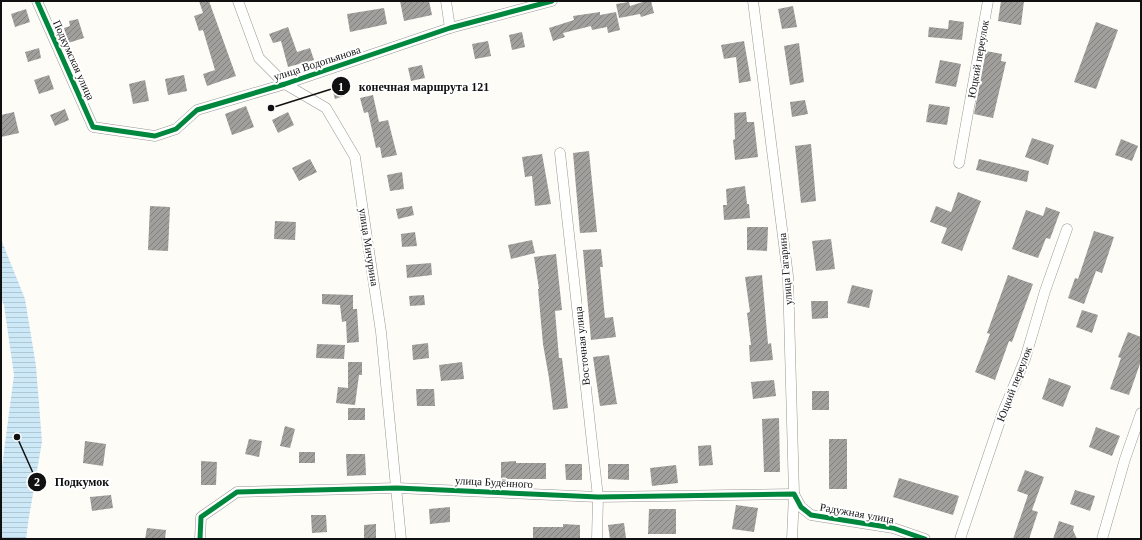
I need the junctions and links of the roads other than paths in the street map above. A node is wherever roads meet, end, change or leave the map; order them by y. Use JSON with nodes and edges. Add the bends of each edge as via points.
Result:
{"nodes":[{"id":1,"x":37,"y":1,"type":"edge"},
{"id":2,"x":238,"y":1,"type":"edge"},
{"id":3,"x":446,"y":1,"type":"edge"},
{"id":4,"x":552,"y":1,"type":"edge"},
{"id":5,"x":754,"y":1,"type":"edge"},
{"id":6,"x":988,"y":1,"type":"edge"},
{"id":7,"x":450,"y":28,"type":"junction"},
{"id":8,"x":285,"y":84,"type":"junction"},
{"id":9,"x":92,"y":127,"type":"joint"},
{"id":10,"x":560,"y":153,"type":"dead end"},
{"id":11,"x":959,"y":163,"type":"dead end"},
{"id":12,"x":1067,"y":229,"type":"dead end"},
{"id":13,"x":1141,"y":412,"type":"edge"},
{"id":14,"x":397,"y":488,"type":"junction"},
{"id":15,"x":794,"y":494,"type":"junction"},
{"id":16,"x":598,"y":497,"type":"junction"},
{"id":17,"x":200,"y":539,"type":"edge"},
{"id":18,"x":401,"y":539,"type":"edge"},
{"id":19,"x":597,"y":539,"type":"edge"},
{"id":20,"x":792,"y":539,"type":"edge"},
{"id":21,"x":925,"y":539,"type":"edge"},
{"id":22,"x":960,"y":539,"type":"edge"},
{"id":23,"x":1102,"y":539,"type":"edge"}],
"edges":[{"from":1,"to":9,"type":"street","name":"Подкумская улица"},
{"from":2,"to":8,"type":"street","name":"улица Мичурина","via":[[259,58]]},
{"from":3,"to":7,"type":"street"},
{"from":4,"to":7,"type":"street","name":"улица Водопьянова"},
{"from":5,"to":15,"type":"street","name":"улица Гагарина","via":[[788,276]]},
{"from":6,"to":11,"type":"street","name":"Юцкий переулок"},
{"from":7,"to":8,"type":"street","name":"улица Водопьянова"},
{"from":8,"to":9,"type":"street","name":"улица Водопьянова","via":[[197,110],[176,129],[155,136]]},
{"from":8,"to":14,"type":"street","name":"улица Мичурина","via":[[326,108],[355,158],[382,332]]},
{"from":10,"to":16,"type":"street","name":"Восточная улица"},
{"from":12,"to":22,"type":"street","name":"Юцкий переулок","via":[[1045,291],[1025,360],[1003,412]]},
{"from":13,"to":23,"type":"street","via":[[1124,459]]},
{"from":14,"to":16,"type":"street","name":"улица Будённого"},
{"from":14,"to":17,"type":"street","name":"улица Будённого","via":[[238,492],[201,517]]},
{"from":14,"to":18,"type":"street","name":"улица Мичурина"},
{"from":15,"to":16,"type":"street","name":"улица Будённого"},
{"from":15,"to":20,"type":"street","name":"улица Гагарина"},
{"from":15,"to":21,"type":"street","name":"Радужная улица","via":[[801,507],[811,515],[892,528]]},
{"from":16,"to":19,"type":"street","name":"Восточная улица"}]}
